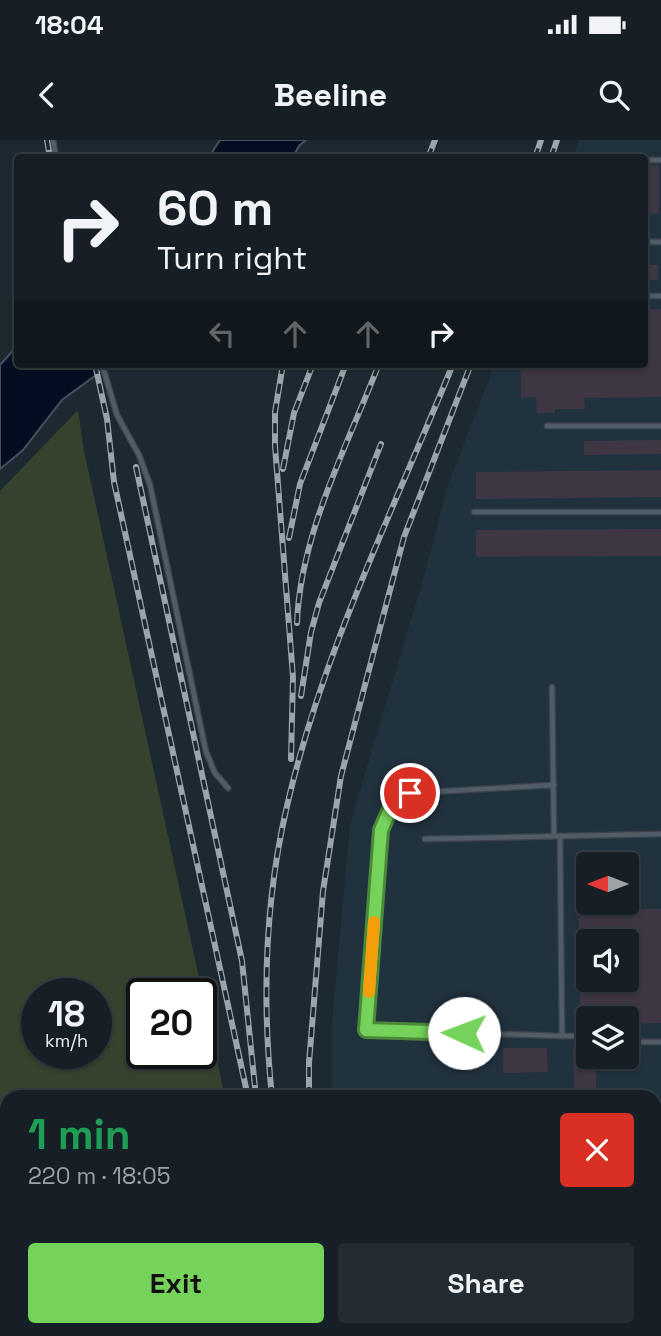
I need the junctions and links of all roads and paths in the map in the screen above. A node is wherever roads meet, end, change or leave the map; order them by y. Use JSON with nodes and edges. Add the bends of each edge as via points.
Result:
{"nodes":[{"id":1,"x":102,"y":368,"type":"edge"},
{"id":2,"x":547,"y":426,"type":"dead end"},
{"id":3,"x":661,"y":426,"type":"edge"},
{"id":4,"x":474,"y":512,"type":"dead end"},
{"id":5,"x":661,"y":512,"type":"edge"},
{"id":6,"x":552,"y":687,"type":"dead end"},
{"id":7,"x":554,"y":785,"type":"junction"},
{"id":8,"x":228,"y":788,"type":"dead end"},
{"id":9,"x":661,"y":834,"type":"edge"},
{"id":10,"x":557,"y":836,"type":"junction"},
{"id":11,"x":425,"y":839,"type":"dead end"},
{"id":12,"x":576,"y":1035,"type":"edge"},
{"id":13,"x":562,"y":1036,"type":"junction"},
{"id":14,"x":639,"y":1042,"type":"edge"},
{"id":15,"x":661,"y":1042,"type":"edge"}],
"edges":[{"from":1,"to":8,"type":"lane","via":[[117,415],[150,485],[206,752]]},
{"from":2,"to":3,"type":"lane"},
{"from":4,"to":5,"type":"lane"},
{"from":6,"to":7,"type":"lane"},
{"from":7,"to":10,"type":"lane"},
{"from":7,"to":13,"type":"lane","via":[[410,793],[392,805],[381,830],[366,1030]]},
{"from":9,"to":10,"type":"lane"},
{"from":10,"to":11,"type":"lane"},
{"from":10,"to":13,"type":"lane"},
{"from":12,"to":13,"type":"lane"},
{"from":14,"to":15,"type":"lane"}]}
